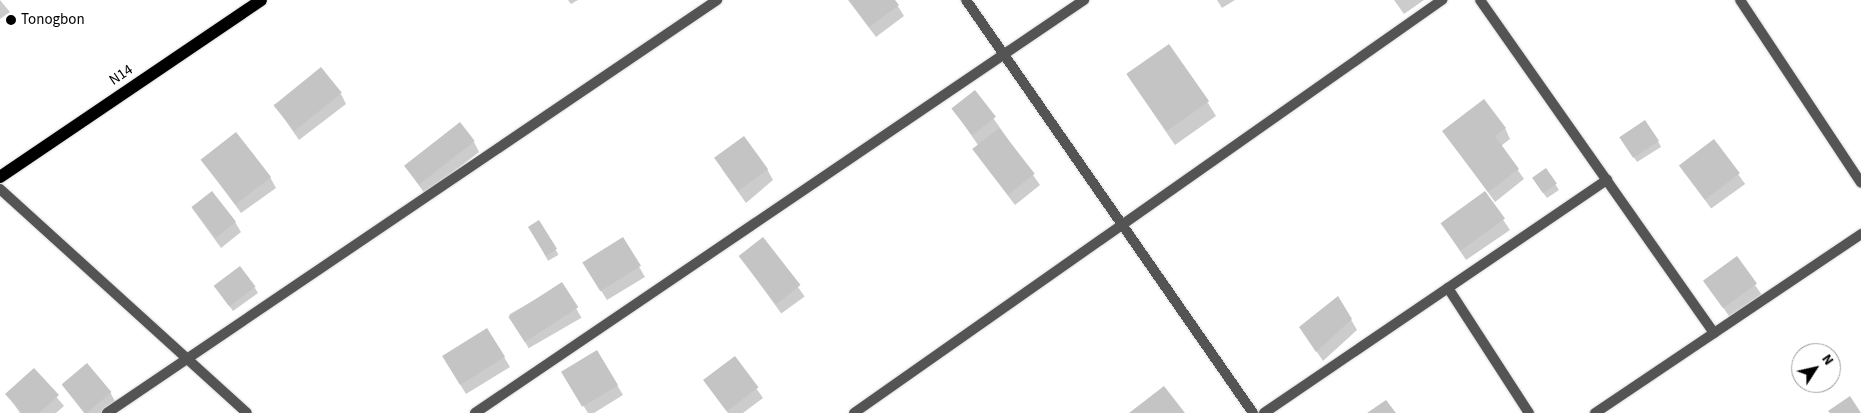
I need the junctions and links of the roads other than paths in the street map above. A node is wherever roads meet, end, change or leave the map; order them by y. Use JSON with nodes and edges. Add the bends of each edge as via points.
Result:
{"nodes":[{"id":1,"x":261,"y":0,"type":"edge"},
{"id":2,"x":717,"y":0,"type":"edge"},
{"id":3,"x":966,"y":0,"type":"edge"},
{"id":4,"x":1084,"y":0,"type":"edge"},
{"id":5,"x":1442,"y":0,"type":"edge"},
{"id":6,"x":1480,"y":0,"type":"edge"},
{"id":7,"x":1740,"y":0,"type":"edge"},
{"id":8,"x":1004,"y":54,"type":"junction"},
{"id":9,"x":0,"y":177,"type":"edge"},
{"id":10,"x":1607,"y":180,"type":"junction"},
{"id":11,"x":1861,"y":183,"type":"edge"},
{"id":12,"x":0,"y":189,"type":"edge"},
{"id":13,"x":1124,"y":226,"type":"junction"},
{"id":14,"x":1861,"y":234,"type":"edge"},
{"id":15,"x":1448,"y":288,"type":"junction"},
{"id":16,"x":1714,"y":333,"type":"junction"},
{"id":17,"x":188,"y":358,"type":"junction"},
{"id":18,"x":107,"y":413,"type":"edge"},
{"id":19,"x":247,"y":413,"type":"edge"},
{"id":20,"x":475,"y":413,"type":"edge"},
{"id":21,"x":854,"y":413,"type":"edge"},
{"id":22,"x":1253,"y":413,"type":"edge"},
{"id":23,"x":1264,"y":413,"type":"edge"},
{"id":24,"x":1529,"y":413,"type":"edge"},
{"id":25,"x":1595,"y":413,"type":"edge"}],
"edges":[{"from":1,"to":9,"type":"main road","name":"N14"},
{"from":2,"to":17,"type":"street"},
{"from":3,"to":8,"type":"street"},
{"from":4,"to":8,"type":"street"},
{"from":5,"to":13,"type":"street"},
{"from":6,"to":10,"type":"street"},
{"from":7,"to":11,"type":"street"},
{"from":8,"to":13,"type":"street"},
{"from":8,"to":20,"type":"street"},
{"from":10,"to":15,"type":"street"},
{"from":10,"to":16,"type":"street"},
{"from":12,"to":17,"type":"street"},
{"from":13,"to":21,"type":"street"},
{"from":13,"to":22,"type":"street"},
{"from":14,"to":16,"type":"street"},
{"from":15,"to":23,"type":"street"},
{"from":15,"to":24,"type":"street"},
{"from":16,"to":25,"type":"street"},
{"from":17,"to":18,"type":"street"},
{"from":17,"to":19,"type":"street"}]}
